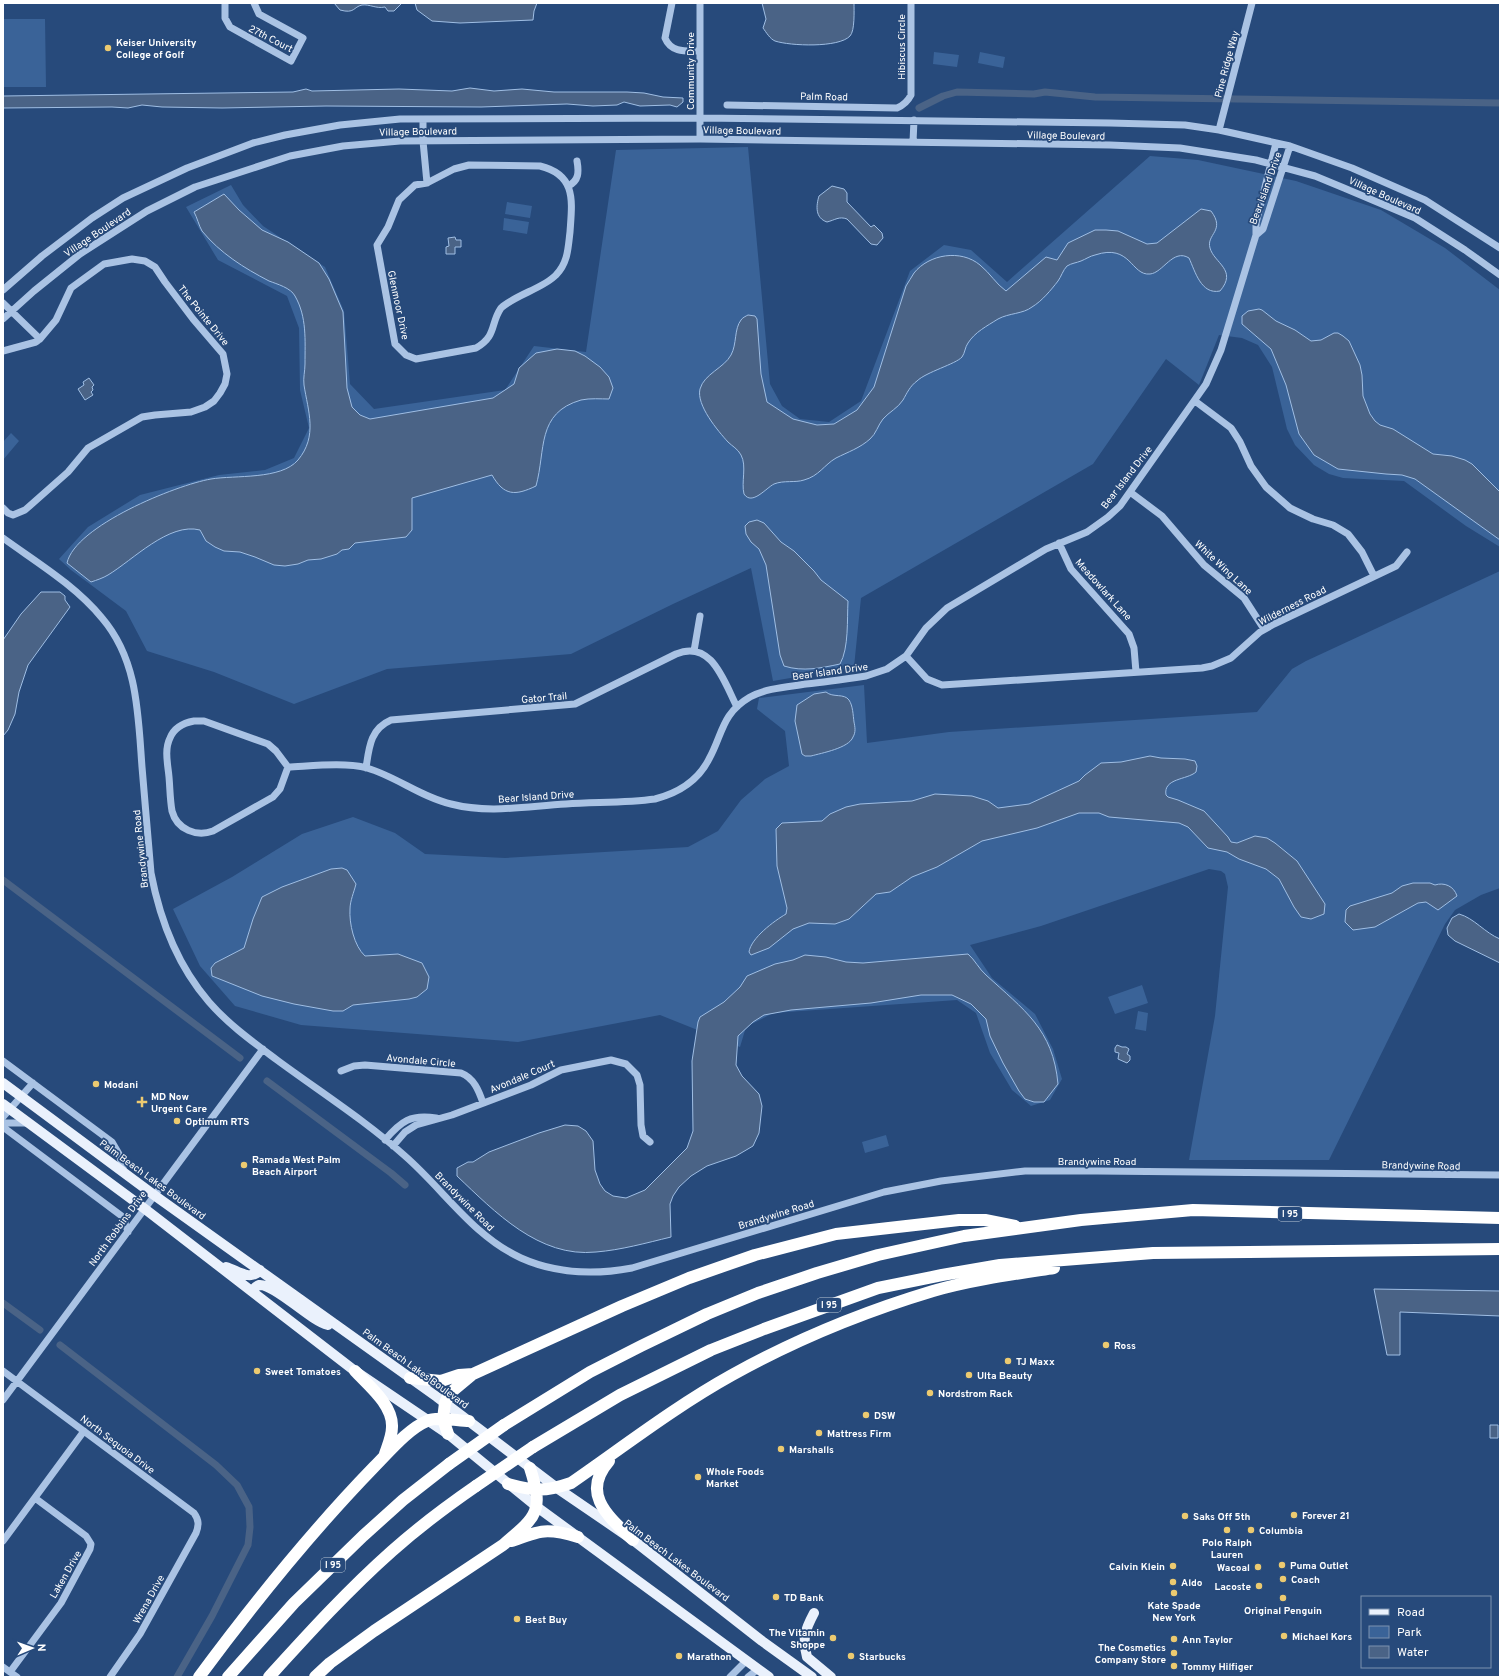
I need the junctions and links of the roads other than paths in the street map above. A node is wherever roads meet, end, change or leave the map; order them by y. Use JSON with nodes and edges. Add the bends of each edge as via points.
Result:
{"nodes":[{"id":1,"x":225,"y":3,"type":"edge"},
{"id":2,"x":254,"y":3,"type":"edge"},
{"id":3,"x":672,"y":3,"type":"edge"},
{"id":4,"x":700,"y":3,"type":"edge"},
{"id":5,"x":911,"y":3,"type":"edge"},
{"id":6,"x":1252,"y":3,"type":"edge"},
{"id":7,"x":700,"y":51,"type":"junction"},
{"id":8,"x":911,"y":90,"type":"joint"},
{"id":9,"x":727,"y":105,"type":"dead end"},
{"id":10,"x":700,"y":118,"type":"junction"},
{"id":11,"x":423,"y":120,"type":"junction"},
{"id":12,"x":914,"y":120,"type":"junction"},
{"id":13,"x":1219,"y":130,"type":"junction"},
{"id":14,"x":700,"y":139,"type":"junction"},
{"id":15,"x":423,"y":141,"type":"junction"},
{"id":16,"x":913,"y":142,"type":"junction"},
{"id":17,"x":1276,"y":143,"type":"junction"},
{"id":18,"x":1290,"y":146,"type":"junction"},
{"id":19,"x":577,"y":161,"type":"dead end"},
{"id":20,"x":1271,"y":163,"type":"junction"},
{"id":21,"x":1284,"y":167,"type":"junction"},
{"id":22,"x":427,"y":183,"type":"junction"},
{"id":23,"x":568,"y":186,"type":"junction"},
{"id":24,"x":1256,"y":236,"type":"junction"},
{"id":25,"x":1500,"y":248,"type":"edge"},
{"id":26,"x":1500,"y":275,"type":"edge"},
{"id":27,"x":3,"y":290,"type":"edge"},
{"id":28,"x":3,"y":303,"type":"edge"},
{"id":29,"x":11,"y":312,"type":"junction"},
{"id":30,"x":3,"y":319,"type":"edge"},
{"id":31,"x":40,"y":339,"type":"junction"},
{"id":32,"x":3,"y":351,"type":"edge"},
{"id":33,"x":1195,"y":401,"type":"junction"},
{"id":34,"x":1130,"y":492,"type":"junction"},
{"id":35,"x":4,"y":510,"type":"edge"},
{"id":36,"x":3,"y":538,"type":"edge"},
{"id":37,"x":1059,"y":543,"type":"junction"},
{"id":38,"x":1407,"y":552,"type":"dead end"},
{"id":39,"x":1374,"y":576,"type":"junction"},
{"id":40,"x":700,"y":616,"type":"dead end"},
{"id":41,"x":1264,"y":629,"type":"junction"},
{"id":42,"x":694,"y":651,"type":"junction"},
{"id":43,"x":906,"y":656,"type":"junction"},
{"id":44,"x":1136,"y":672,"type":"junction"},
{"id":45,"x":737,"y":707,"type":"junction"},
{"id":46,"x":288,"y":767,"type":"junction"},
{"id":47,"x":366,"y":768,"type":"junction"},
{"id":48,"x":263,"y":1050,"type":"junction"},
{"id":49,"x":3,"y":1061,"type":"edge"},
{"id":50,"x":341,"y":1071,"type":"dead end"},
{"id":51,"x":3,"y":1083,"type":"edge"},
{"id":52,"x":33,"y":1083,"type":"junction"},
{"id":53,"x":21,"y":1096,"type":"junction"},
{"id":54,"x":483,"y":1103,"type":"junction"},
{"id":55,"x":6,"y":1106,"type":"edge"},
{"id":56,"x":3,"y":1117,"type":"edge"},
{"id":57,"x":440,"y":1118,"type":"junction"},
{"id":58,"x":3,"y":1123,"type":"edge"},
{"id":59,"x":29,"y":1123,"type":"junction"},
{"id":60,"x":3,"y":1127,"type":"edge"},
{"id":61,"x":385,"y":1140,"type":"junction"},
{"id":62,"x":650,"y":1142,"type":"dead end"},
{"id":63,"x":393,"y":1146,"type":"junction"},
{"id":64,"x":124,"y":1172,"type":"junction"},
{"id":65,"x":1500,"y":1175,"type":"edge"},
{"id":66,"x":154,"y":1195,"type":"junction"},
{"id":67,"x":145,"y":1209,"type":"junction"},
{"id":68,"x":1500,"y":1218,"type":"edge"},
{"id":69,"x":1028,"y":1228,"type":"junction"},
{"id":70,"x":128,"y":1232,"type":"junction"},
{"id":71,"x":1500,"y":1249,"type":"edge"},
{"id":72,"x":1152,"y":1253,"type":"junction"},
{"id":73,"x":218,"y":1265,"type":"junction"},
{"id":74,"x":260,"y":1270,"type":"junction"},
{"id":75,"x":252,"y":1291,"type":"junction"},
{"id":76,"x":339,"y":1327,"type":"junction"},
{"id":77,"x":3,"y":1370,"type":"edge"},
{"id":78,"x":355,"y":1371,"type":"junction"},
{"id":79,"x":473,"y":1374,"type":"junction"},
{"id":80,"x":410,"y":1378,"type":"junction"},
{"id":81,"x":17,"y":1381,"type":"junction"},
{"id":82,"x":3,"y":1400,"type":"edge"},
{"id":83,"x":445,"y":1403,"type":"junction"},
{"id":84,"x":443,"y":1419,"type":"junction"},
{"id":85,"x":428,"y":1420,"type":"junction"},
{"id":86,"x":469,"y":1422,"type":"junction"},
{"id":87,"x":84,"y":1431,"type":"junction"},
{"id":88,"x":448,"y":1434,"type":"junction"},
{"id":89,"x":621,"y":1448,"type":"junction"},
{"id":90,"x":384,"y":1457,"type":"junction"},
{"id":91,"x":530,"y":1468,"type":"junction"},
{"id":92,"x":508,"y":1484,"type":"junction"},
{"id":93,"x":557,"y":1488,"type":"junction"},
{"id":94,"x":538,"y":1490,"type":"junction"},
{"id":95,"x":35,"y":1498,"type":"junction"},
{"id":96,"x":537,"y":1507,"type":"junction"},
{"id":97,"x":198,"y":1528,"type":"joint"},
{"id":98,"x":578,"y":1537,"type":"junction"},
{"id":99,"x":633,"y":1540,"type":"junction"},
{"id":100,"x":3,"y":1541,"type":"edge"},
{"id":101,"x":503,"y":1545,"type":"junction"},
{"id":102,"x":814,"y":1613,"type":"dead end"},
{"id":103,"x":746,"y":1661,"type":"junction"},
{"id":104,"x":3,"y":1667,"type":"edge"},
{"id":105,"x":758,"y":1669,"type":"junction"},
{"id":106,"x":10,"y":1672,"type":"junction"},
{"id":107,"x":17,"y":1677,"type":"edge"},
{"id":108,"x":110,"y":1677,"type":"edge"},
{"id":109,"x":199,"y":1677,"type":"edge"},
{"id":110,"x":228,"y":1677,"type":"edge"},
{"id":111,"x":269,"y":1677,"type":"edge"},
{"id":112,"x":315,"y":1677,"type":"edge"},
{"id":113,"x":730,"y":1677,"type":"edge"},
{"id":114,"x":748,"y":1677,"type":"edge"},
{"id":115,"x":769,"y":1677,"type":"edge"},
{"id":116,"x":812,"y":1677,"type":"edge"},
{"id":117,"x":831,"y":1677,"type":"edge"}],
"edges":[{"from":1,"to":2,"type":"street","name":"27th Court","via":[[225,18],[230,27],[291,61],[303,38],[259,14]]},
{"from":3,"to":7,"type":"street","via":[[665,38],[667,43],[680,51]]},
{"from":4,"to":7,"type":"street","name":"Community Drive"},
{"from":5,"to":8,"type":"street","name":"Hibiscus Circle"},
{"from":6,"to":13,"type":"street","name":"Pine Ridge Way"},
{"from":7,"to":10,"type":"street","name":"Community Drive"},
{"from":8,"to":9,"type":"street","name":"Palm Road","via":[[906,103],[897,108]]},
{"from":10,"to":11,"type":"street","name":"Village Boulevard"},
{"from":10,"to":12,"type":"street","name":"Village Boulevard"},
{"from":10,"to":14,"type":"street","name":"Community Drive"},
{"from":11,"to":15,"type":"street"},
{"from":11,"to":27,"type":"street","name":"Village Boulevard","via":[[400,119],[340,125],[253,143],[212,158],[123,198],[42,256]]},
{"from":12,"to":13,"type":"street","name":"Village Boulevard","via":[[1155,124]]},
{"from":12,"to":16,"type":"street"},
{"from":13,"to":17,"type":"street","name":"Village Boulevard"},
{"from":14,"to":15,"type":"street","name":"Village Boulevard"},
{"from":14,"to":16,"type":"street","name":"Village Boulevard"},
{"from":15,"to":22,"type":"street"},
{"from":15,"to":29,"type":"street","name":"Village Boulevard","via":[[343,146],[290,156],[195,187],[147,211],[90,247],[55,272]]},
{"from":16,"to":20,"type":"street","name":"Village Boulevard","via":[[1158,147],[1215,153]]},
{"from":17,"to":18,"type":"street","name":"Village Boulevard"},
{"from":17,"to":20,"type":"street","name":"Bear Island Drive"},
{"from":18,"to":21,"type":"street","name":"Bear Island Drive"},
{"from":18,"to":25,"type":"street","name":"Village Boulevard","via":[[1352,168],[1425,200]]},
{"from":19,"to":23,"type":"street","via":[[578,176]]},
{"from":20,"to":21,"type":"street","name":"Village Boulevard"},
{"from":20,"to":24,"type":"street","name":"Bear Island Drive","via":[[1256,223]]},
{"from":21,"to":24,"type":"street","name":"Bear Island Drive","via":[[1263,229]]},
{"from":21,"to":26,"type":"street","name":"Village Boulevard","via":[[1344,188],[1415,218]]},
{"from":22,"to":23,"type":"street","name":"Glenmoor Drive","via":[[454,169],[469,165],[540,166],[554,172]]},
{"from":22,"to":23,"type":"street","name":"Glenmoor Drive","via":[[415,185],[399,200],[377,245],[395,344],[406,355],[416,359],[476,348],[490,335],[496,316],[505,305],[555,277],[568,253],[573,200]]},
{"from":24,"to":33,"type":"street","name":"Bear Island Drive","via":[[1219,356]]},
{"from":28,"to":29,"type":"street"},
{"from":29,"to":30,"type":"street","name":"Village Boulevard"},
{"from":29,"to":31,"type":"street"},
{"from":31,"to":32,"type":"street","name":"The Pointe Drive"},
{"from":31,"to":35,"type":"street","name":"The Pointe Drive","via":[[56,320],[71,288],[109,262],[126,259],[145,261],[155,267],[193,319],[223,354],[226,379],[214,401],[205,407],[191,412],[142,417],[88,448],[68,472],[25,510],[13,514]]},
{"from":33,"to":34,"type":"street","name":"Bear Island Drive"},
{"from":33,"to":39,"type":"street","via":[[1231,428],[1266,488],[1290,508],[1333,525],[1348,534],[1362,552]]},
{"from":34,"to":37,"type":"street","name":"Bear Island Drive","via":[[1120,506],[1100,524]]},
{"from":34,"to":41,"type":"street","name":"White Wing Lane","via":[[1162,516],[1204,565],[1244,598]]},
{"from":36,"to":48,"type":"street","name":"Brandywine Road","via":[[90,604],[110,628],[119,644],[127,660],[136,694],[151,873],[162,917],[177,955],[196,985],[222,1016]]},
{"from":37,"to":43,"type":"street","name":"Bear Island Drive","via":[[947,608],[926,628]]},
{"from":37,"to":44,"type":"street","name":"Meadowlark Lane","via":[[1071,569],[1130,634]]},
{"from":38,"to":39,"type":"street","name":"Wilderness Road","via":[[1396,566]]},
{"from":39,"to":41,"type":"street","name":"Wilderness Road"},
{"from":40,"to":42,"type":"street"},
{"from":41,"to":44,"type":"street","name":"Wilderness Road","via":[[1231,658],[1212,666]]},
{"from":42,"to":45,"type":"street","via":[[714,663]]},
{"from":42,"to":47,"type":"street","name":"Gator Trail","via":[[676,654],[574,704],[390,720],[374,733]]},
{"from":43,"to":44,"type":"street","name":"Wilderness Road","via":[[927,679],[942,685]]},
{"from":43,"to":45,"type":"street","name":"Bear Island Drive","via":[[877,673],[770,689],[750,697]]},
{"from":45,"to":47,"type":"street","name":"Bear Island Drive","via":[[724,724],[709,760],[695,778],[676,792],[655,799],[500,809],[469,808],[423,794],[391,777]]},
{"from":46,"to":46,"type":"street","via":[[280,789],[273,797],[214,831],[203,834],[193,832],[183,827],[174,815],[167,748],[172,734],[184,724],[194,720],[204,721],[263,742],[276,750]]},
{"from":46,"to":47,"type":"street","name":"Bear Island Drive","via":[[327,765]]},
{"from":48,"to":61,"type":"street","name":"Brandywine Road"},
{"from":48,"to":66,"type":"street","name":"North Robbins Drive"},
{"from":49,"to":52,"type":"street"},
{"from":50,"to":54,"type":"street","name":"Avondale Circle","via":[[365,1065],[462,1073],[477,1087]]},
{"from":51,"to":53,"type":"main road","name":"Palm Beach Lakes Boulevard"},
{"from":52,"to":53,"type":"street"},
{"from":52,"to":64,"type":"street","via":[[112,1142],[119,1154]]},
{"from":53,"to":55,"type":"street"},
{"from":53,"to":64,"type":"main road","name":"Palm Beach Lakes Boulevard"},
{"from":54,"to":57,"type":"street","name":"Avondale Court"},
{"from":54,"to":62,"type":"street","name":"Avondale Court","via":[[531,1085],[561,1070],[617,1061],[630,1067],[639,1080],[641,1125],[643,1136]]},
{"from":55,"to":56,"type":"street"},
{"from":55,"to":59,"type":"main road"},
{"from":57,"to":61,"type":"street","via":[[412,1118],[399,1125]]},
{"from":57,"to":63,"type":"street","name":"Avondale Court","via":[[410,1128]]},
{"from":58,"to":59,"type":"street"},
{"from":59,"to":67,"type":"main road"},
{"from":60,"to":70,"type":"street","via":[[123,1217]]},
{"from":61,"to":63,"type":"street","name":"Brandywine Road"},
{"from":63,"to":65,"type":"street","name":"Brandywine Road","via":[[481,1233],[496,1244],[535,1264],[591,1273],[632,1268],[884,1192],[940,1181],[1025,1171]]},
{"from":64,"to":66,"type":"main road","name":"Palm Beach Lakes Boulevard"},
{"from":66,"to":67,"type":"street","name":"North Robbins Drive"},
{"from":66,"to":74,"type":"main road","name":"Palm Beach Lakes Boulevard"},
{"from":67,"to":70,"type":"street","name":"North Robbins Drive"},
{"from":67,"to":73,"type":"main road"},
{"from":68,"to":69,"type":"highway","number":"I 95","via":[[1193,1210],[1081,1220]]},
{"from":69,"to":79,"type":"highway","via":[[985,1220],[959,1220],[836,1234],[796,1243],[689,1278]]},
{"from":69,"to":110,"type":"highway","number":"I 95","bridge":true,"via":[[964,1236],[878,1255],[817,1273],[707,1314],[590,1372],[504,1425],[404,1500],[294,1602]]},
{"from":70,"to":81,"type":"street","name":"North Robbins Drive"},
{"from":71,"to":72,"type":"highway","number":"I 95"},
{"from":72,"to":89,"type":"highway","via":[[1006,1275],[934,1291],[852,1318],[731,1375]]},
{"from":72,"to":111,"type":"highway","number":"I 95","bridge":true,"via":[[1000,1265],[878,1288],[711,1350],[620,1395],[533,1447],[433,1516],[392,1550],[328,1612]]},
{"from":73,"to":74,"type":"main road","via":[[252,1276]]},
{"from":73,"to":75,"type":"main road"},
{"from":74,"to":76,"type":"main road","name":"Palm Beach Lakes Boulevard"},
{"from":75,"to":76,"type":"main road","via":[[261,1285],[270,1288],[324,1324]]},
{"from":75,"to":78,"type":"main road"},
{"from":76,"to":80,"type":"main road","name":"Palm Beach Lakes Boulevard"},
{"from":77,"to":81,"type":"street","name":"North Sequoia Drive"},
{"from":78,"to":85,"type":"main road"},
{"from":78,"to":90,"type":"highway","via":[[379,1397],[391,1416],[391,1438]]},
{"from":79,"to":80,"type":"highway","via":[[459,1375],[441,1381]]},
{"from":79,"to":83,"type":"highway","via":[[449,1394]]},
{"from":80,"to":83,"type":"main road","name":"Palm Beach Lakes Boulevard"},
{"from":81,"to":82,"type":"street","name":"North Robbins Drive"},
{"from":81,"to":87,"type":"street","name":"North Sequoia Drive"},
{"from":83,"to":84,"type":"highway"},
{"from":83,"to":86,"type":"main road","name":"Palm Beach Lakes Boulevard"},
{"from":84,"to":85,"type":"highway"},
{"from":84,"to":86,"type":"highway"},
{"from":84,"to":88,"type":"highway"},
{"from":85,"to":88,"type":"main road"},
{"from":85,"to":90,"type":"highway","via":[[414,1429]]},
{"from":86,"to":91,"type":"main road","name":"Palm Beach Lakes Boulevard"},
{"from":87,"to":95,"type":"street"},
{"from":87,"to":97,"type":"street","name":"North Sequoia Drive","via":[[194,1513]]},
{"from":88,"to":92,"type":"main road"},
{"from":89,"to":93,"type":"highway","via":[[571,1483]]},
{"from":89,"to":99,"type":"highway","via":[[599,1474],[597,1493],[608,1516]]},
{"from":90,"to":109,"type":"highway","via":[[302,1547]]},
{"from":91,"to":93,"type":"main road","name":"Palm Beach Lakes Boulevard"},
{"from":91,"to":94,"type":"highway"},
{"from":92,"to":94,"type":"highway"},
{"from":92,"to":96,"type":"main road"},
{"from":93,"to":94,"type":"highway"},
{"from":93,"to":99,"type":"main road","name":"Palm Beach Lakes Boulevard"},
{"from":94,"to":96,"type":"highway"},
{"from":95,"to":100,"type":"street"},
{"from":95,"to":106,"type":"street","name":"Laken Drive","via":[[86,1536],[90,1549],[61,1603]]},
{"from":96,"to":98,"type":"main road"},
{"from":96,"to":101,"type":"highway","via":[[519,1531]]},
{"from":97,"to":108,"type":"street","name":"Wrena Drive","via":[[140,1634]]},
{"from":98,"to":101,"type":"highway","via":[[544,1530]]},
{"from":98,"to":103,"type":"main road"},
{"from":99,"to":116,"type":"main road","name":"Palm Beach Lakes Boulevard"},
{"from":101,"to":112,"type":"highway","via":[[374,1631]]},
{"from":102,"to":117,"type":"main road","via":[[805,1631],[807,1657]]},
{"from":103,"to":105,"type":"main road"},
{"from":103,"to":113,"type":"street"},
{"from":104,"to":106,"type":"street"},
{"from":105,"to":114,"type":"street"},
{"from":105,"to":115,"type":"main road"},
{"from":106,"to":107,"type":"street"}]}
